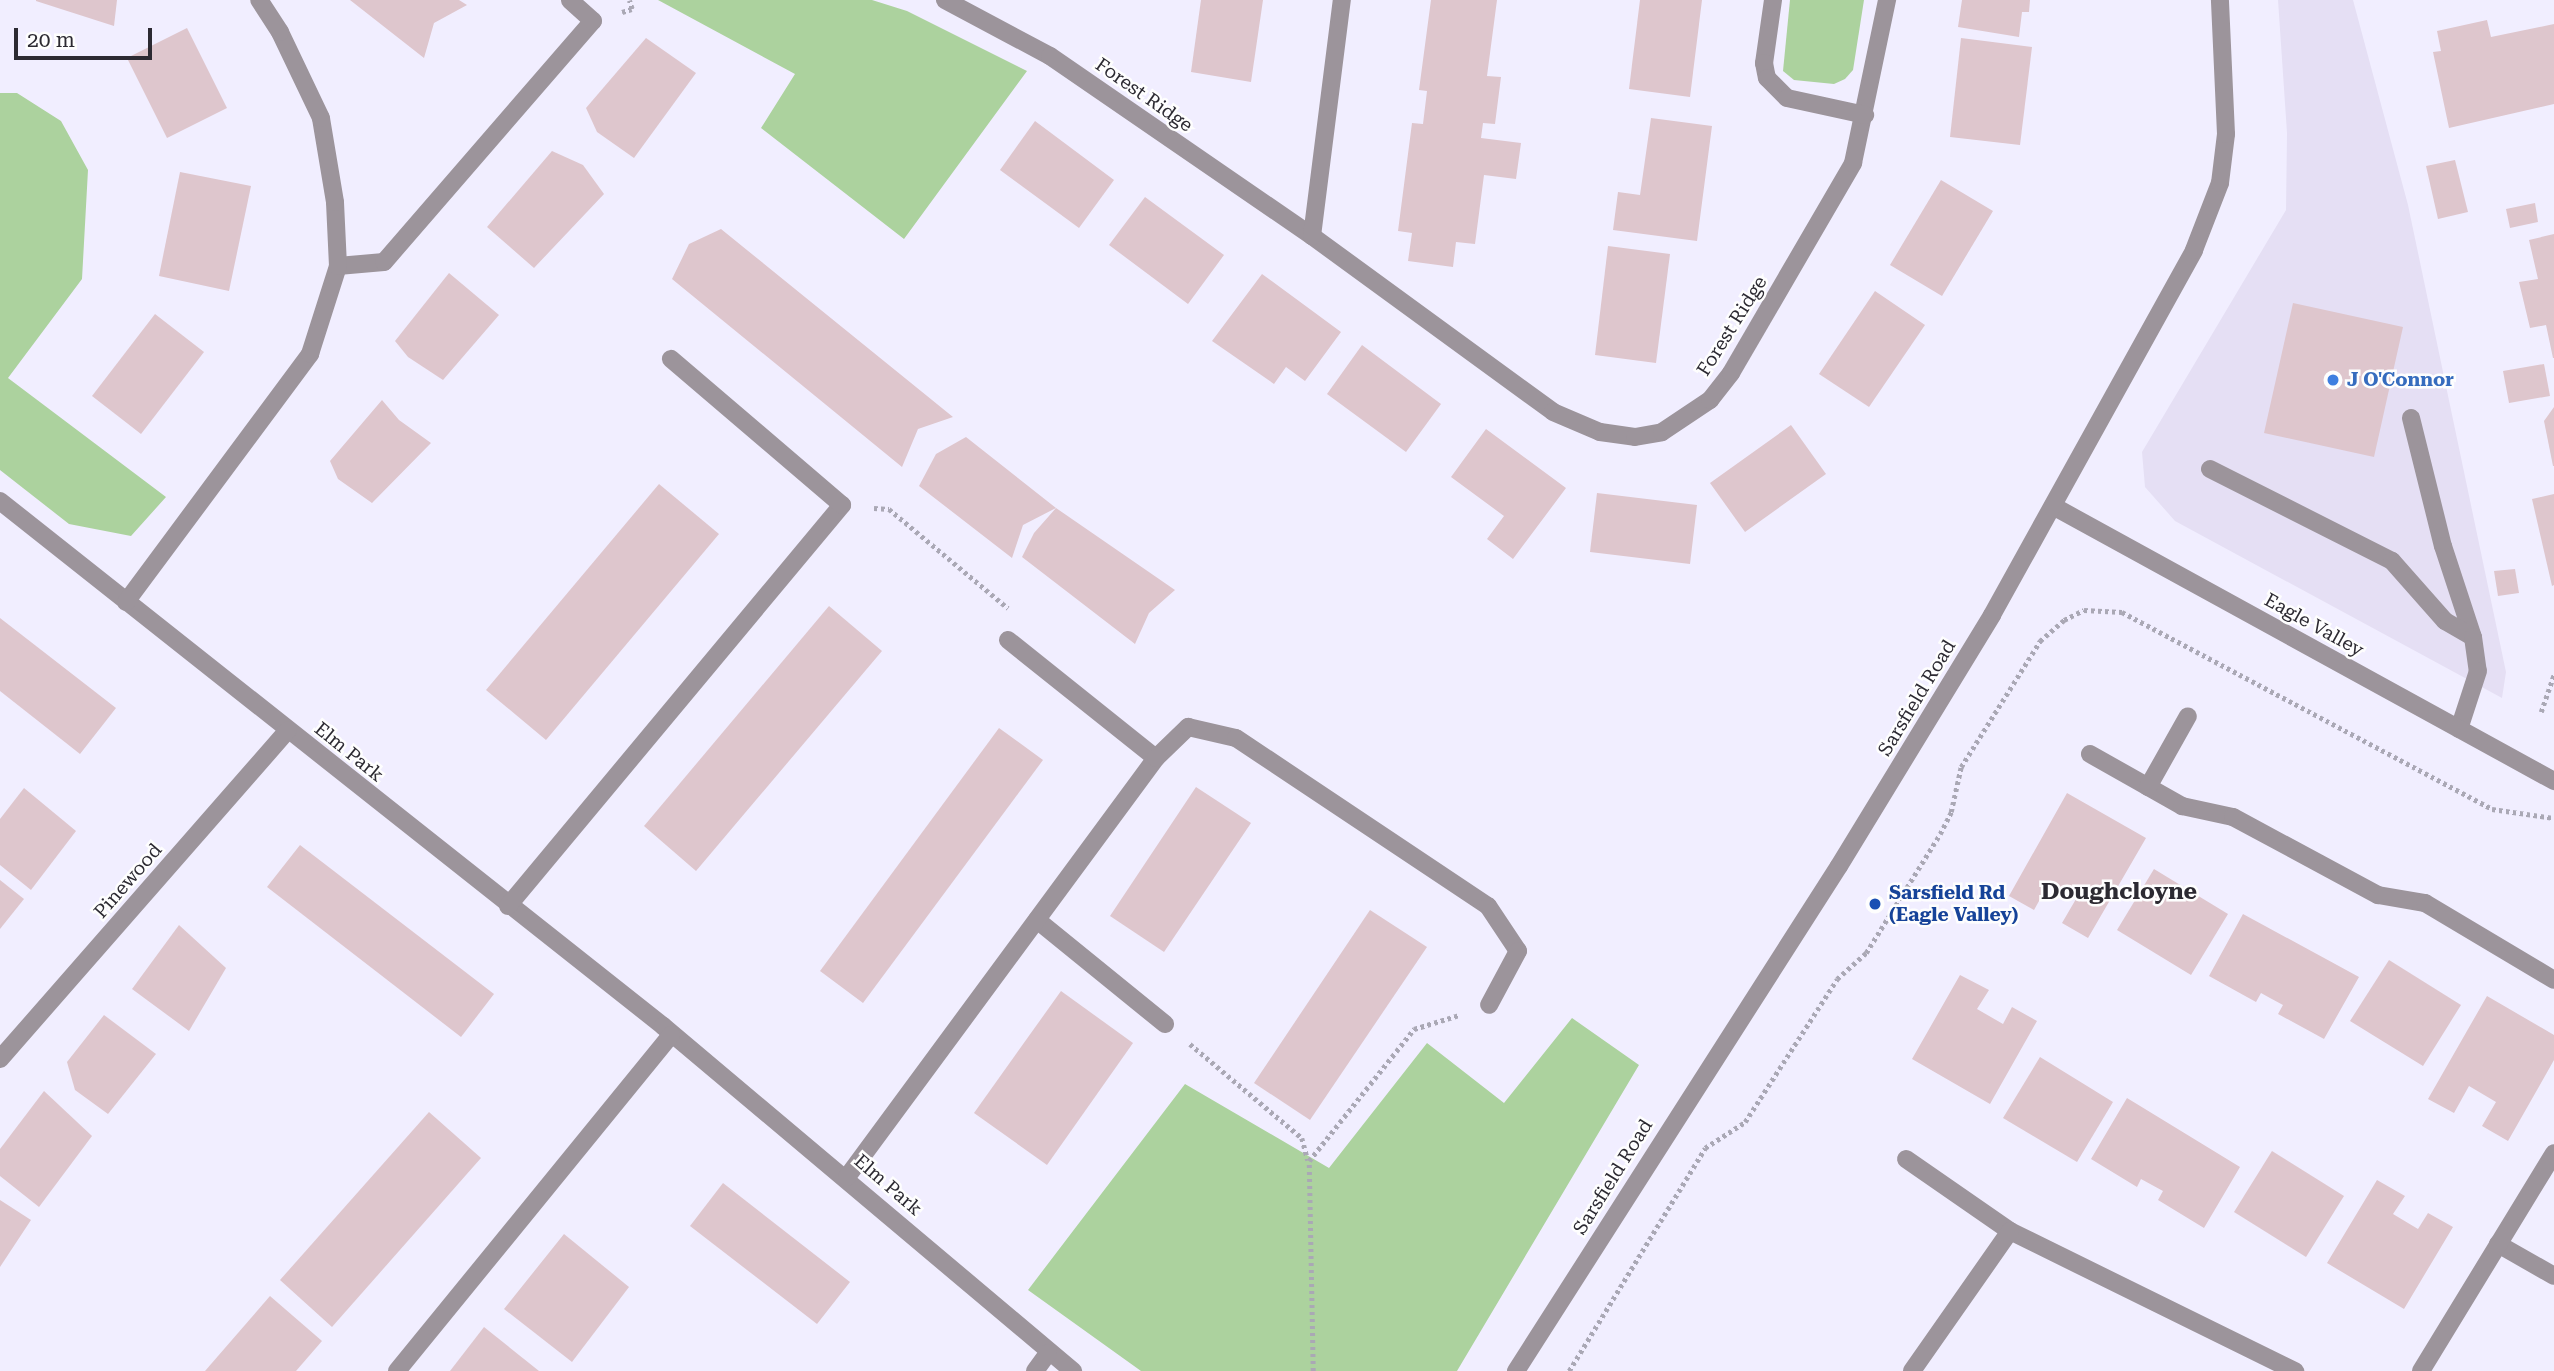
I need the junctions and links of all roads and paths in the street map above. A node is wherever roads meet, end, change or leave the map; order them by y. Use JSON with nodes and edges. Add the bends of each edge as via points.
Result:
{"nodes":[{"id":1,"x":259,"y":0,"type":"edge"},
{"id":2,"x":570,"y":0,"type":"edge"},
{"id":3,"x":945,"y":0,"type":"edge"},
{"id":4,"x":1342,"y":0,"type":"edge"},
{"id":5,"x":1773,"y":0,"type":"edge"},
{"id":6,"x":1886,"y":0,"type":"edge"},
{"id":7,"x":2220,"y":0,"type":"edge"},
{"id":8,"x":1866,"y":115,"type":"junction"},
{"id":9,"x":1312,"y":236,"type":"junction"},
{"id":10,"x":338,"y":266,"type":"junction"},
{"id":11,"x":671,"y":359,"type":"dead end"},
{"id":12,"x":2411,"y":418,"type":"dead end"},
{"id":13,"x":2210,"y":468,"type":"dead end"},
{"id":14,"x":0,"y":501,"type":"edge"},
{"id":15,"x":842,"y":505,"type":"junction"},
{"id":16,"x":2053,"y":506,"type":"junction"},
{"id":17,"x":126,"y":602,"type":"junction"},
{"id":18,"x":2473,"y":637,"type":"junction"},
{"id":19,"x":1008,"y":640,"type":"joint"},
{"id":20,"x":2554,"y":675,"type":"edge"},
{"id":21,"x":2541,"y":712,"type":"dead end"},
{"id":22,"x":2188,"y":716,"type":"dead end"},
{"id":23,"x":2459,"y":729,"type":"junction"},
{"id":24,"x":288,"y":730,"type":"junction"},
{"id":25,"x":2090,"y":754,"type":"dead end"},
{"id":26,"x":1156,"y":758,"type":"junction"},
{"id":27,"x":2554,"y":781,"type":"edge"},
{"id":28,"x":2148,"y":787,"type":"junction"},
{"id":29,"x":2554,"y":818,"type":"edge"},
{"id":30,"x":508,"y":906,"type":"junction"},
{"id":31,"x":1037,"y":920,"type":"junction"},
{"id":32,"x":2554,"y":980,"type":"edge"},
{"id":33,"x":1489,"y":1005,"type":"joint"},
{"id":34,"x":1165,"y":1024,"type":"joint"},
{"id":35,"x":671,"y":1035,"type":"junction"},
{"id":36,"x":0,"y":1059,"type":"edge"},
{"id":37,"x":2554,"y":1153,"type":"edge"},
{"id":38,"x":1906,"y":1159,"type":"dead end"},
{"id":39,"x":1309,"y":1161,"type":"junction"},
{"id":40,"x":847,"y":1177,"type":"junction"},
{"id":41,"x":2010,"y":1231,"type":"junction"},
{"id":42,"x":2498,"y":1244,"type":"junction"},
{"id":43,"x":2554,"y":1276,"type":"edge"},
{"id":44,"x":1048,"y":1353,"type":"junction"},
{"id":45,"x":397,"y":1371,"type":"edge"},
{"id":46,"x":1035,"y":1371,"type":"edge"},
{"id":47,"x":1073,"y":1371,"type":"edge"},
{"id":48,"x":1313,"y":1371,"type":"edge"},
{"id":49,"x":1516,"y":1371,"type":"edge"},
{"id":50,"x":1569,"y":1371,"type":"edge"},
{"id":51,"x":1912,"y":1371,"type":"edge"},
{"id":52,"x":2295,"y":1371,"type":"edge"},
{"id":53,"x":2421,"y":1371,"type":"edge"}],
"edges":[{"from":1,"to":10,"type":"street","via":[[280,32],[321,118],[335,202]]},
{"from":2,"to":10,"type":"street","via":[[593,22],[384,262]]},
{"from":3,"to":9,"type":"street","name":"Forest Ridge","via":[[1050,56]]},
{"from":4,"to":9,"type":"street"},
{"from":5,"to":8,"type":"street","via":[[1764,64],[1767,78],[1787,98]]},
{"from":6,"to":8,"type":"street","name":"Forest Ridge"},
{"from":7,"to":16,"type":"street","name":"Sarsfield Road","via":[[2226,134],[2220,183],[2208,220]]},
{"from":8,"to":9,"type":"street","name":"Forest Ridge","via":[[1853,163],[1731,373],[1710,400],[1662,432],[1635,437],[1600,432],[1553,412]]},
{"from":10,"to":17,"type":"street","via":[[310,354]]},
{"from":11,"to":15,"type":"street"},
{"from":12,"to":18,"type":"street","via":[[2443,546]]},
{"from":13,"to":18,"type":"street","via":[[2392,561],[2445,621]]},
{"from":14,"to":17,"type":"street","name":"Elm Park"},
{"from":15,"to":19,"type":"path","via":[[889,509],[1021,618]]},
{"from":15,"to":30,"type":"street"},
{"from":16,"to":23,"type":"street","name":"Eagle Valley"},
{"from":16,"to":49,"type":"street","name":"Sarsfield Road","via":[[1839,866]]},
{"from":17,"to":24,"type":"street","name":"Elm Park"},
{"from":18,"to":23,"type":"street","via":[[2478,671]]},
{"from":19,"to":26,"type":"street"},
{"from":20,"to":21,"type":"path"},
{"from":22,"to":28,"type":"street"},
{"from":23,"to":27,"type":"street","name":"Eagle Valley"},
{"from":24,"to":30,"type":"street","name":"Elm Park"},
{"from":24,"to":36,"type":"street","name":"Pinewood"},
{"from":25,"to":28,"type":"street"},
{"from":26,"to":31,"type":"street"},
{"from":26,"to":33,"type":"street","via":[[1188,727],[1236,738],[1488,906],[1518,951]]},
{"from":28,"to":32,"type":"street","via":[[2182,806],[2233,817],[2378,895],[2426,903]]},
{"from":29,"to":50,"type":"path","via":[[2492,808],[2122,612],[2084,610],[2064,620],[2040,641],[1961,767],[1940,834],[1866,953],[1830,990],[1745,1122],[1705,1149]]},
{"from":30,"to":35,"type":"street","name":"Elm Park"},
{"from":31,"to":34,"type":"street"},
{"from":31,"to":40,"type":"street"},
{"from":33,"to":39,"type":"path","via":[[1414,1029]]},
{"from":34,"to":39,"type":"path","via":[[1302,1138]]},
{"from":35,"to":40,"type":"street","name":"Elm Park"},
{"from":35,"to":45,"type":"street"},
{"from":37,"to":42,"type":"street"},
{"from":38,"to":41,"type":"street"},
{"from":39,"to":48,"type":"path"},
{"from":40,"to":44,"type":"street","name":"Elm Park"},
{"from":41,"to":51,"type":"street"},
{"from":41,"to":52,"type":"street"},
{"from":42,"to":43,"type":"street"},
{"from":42,"to":53,"type":"street"},
{"from":44,"to":46,"type":"street"},
{"from":44,"to":47,"type":"street","name":"Elm Park"}]}
